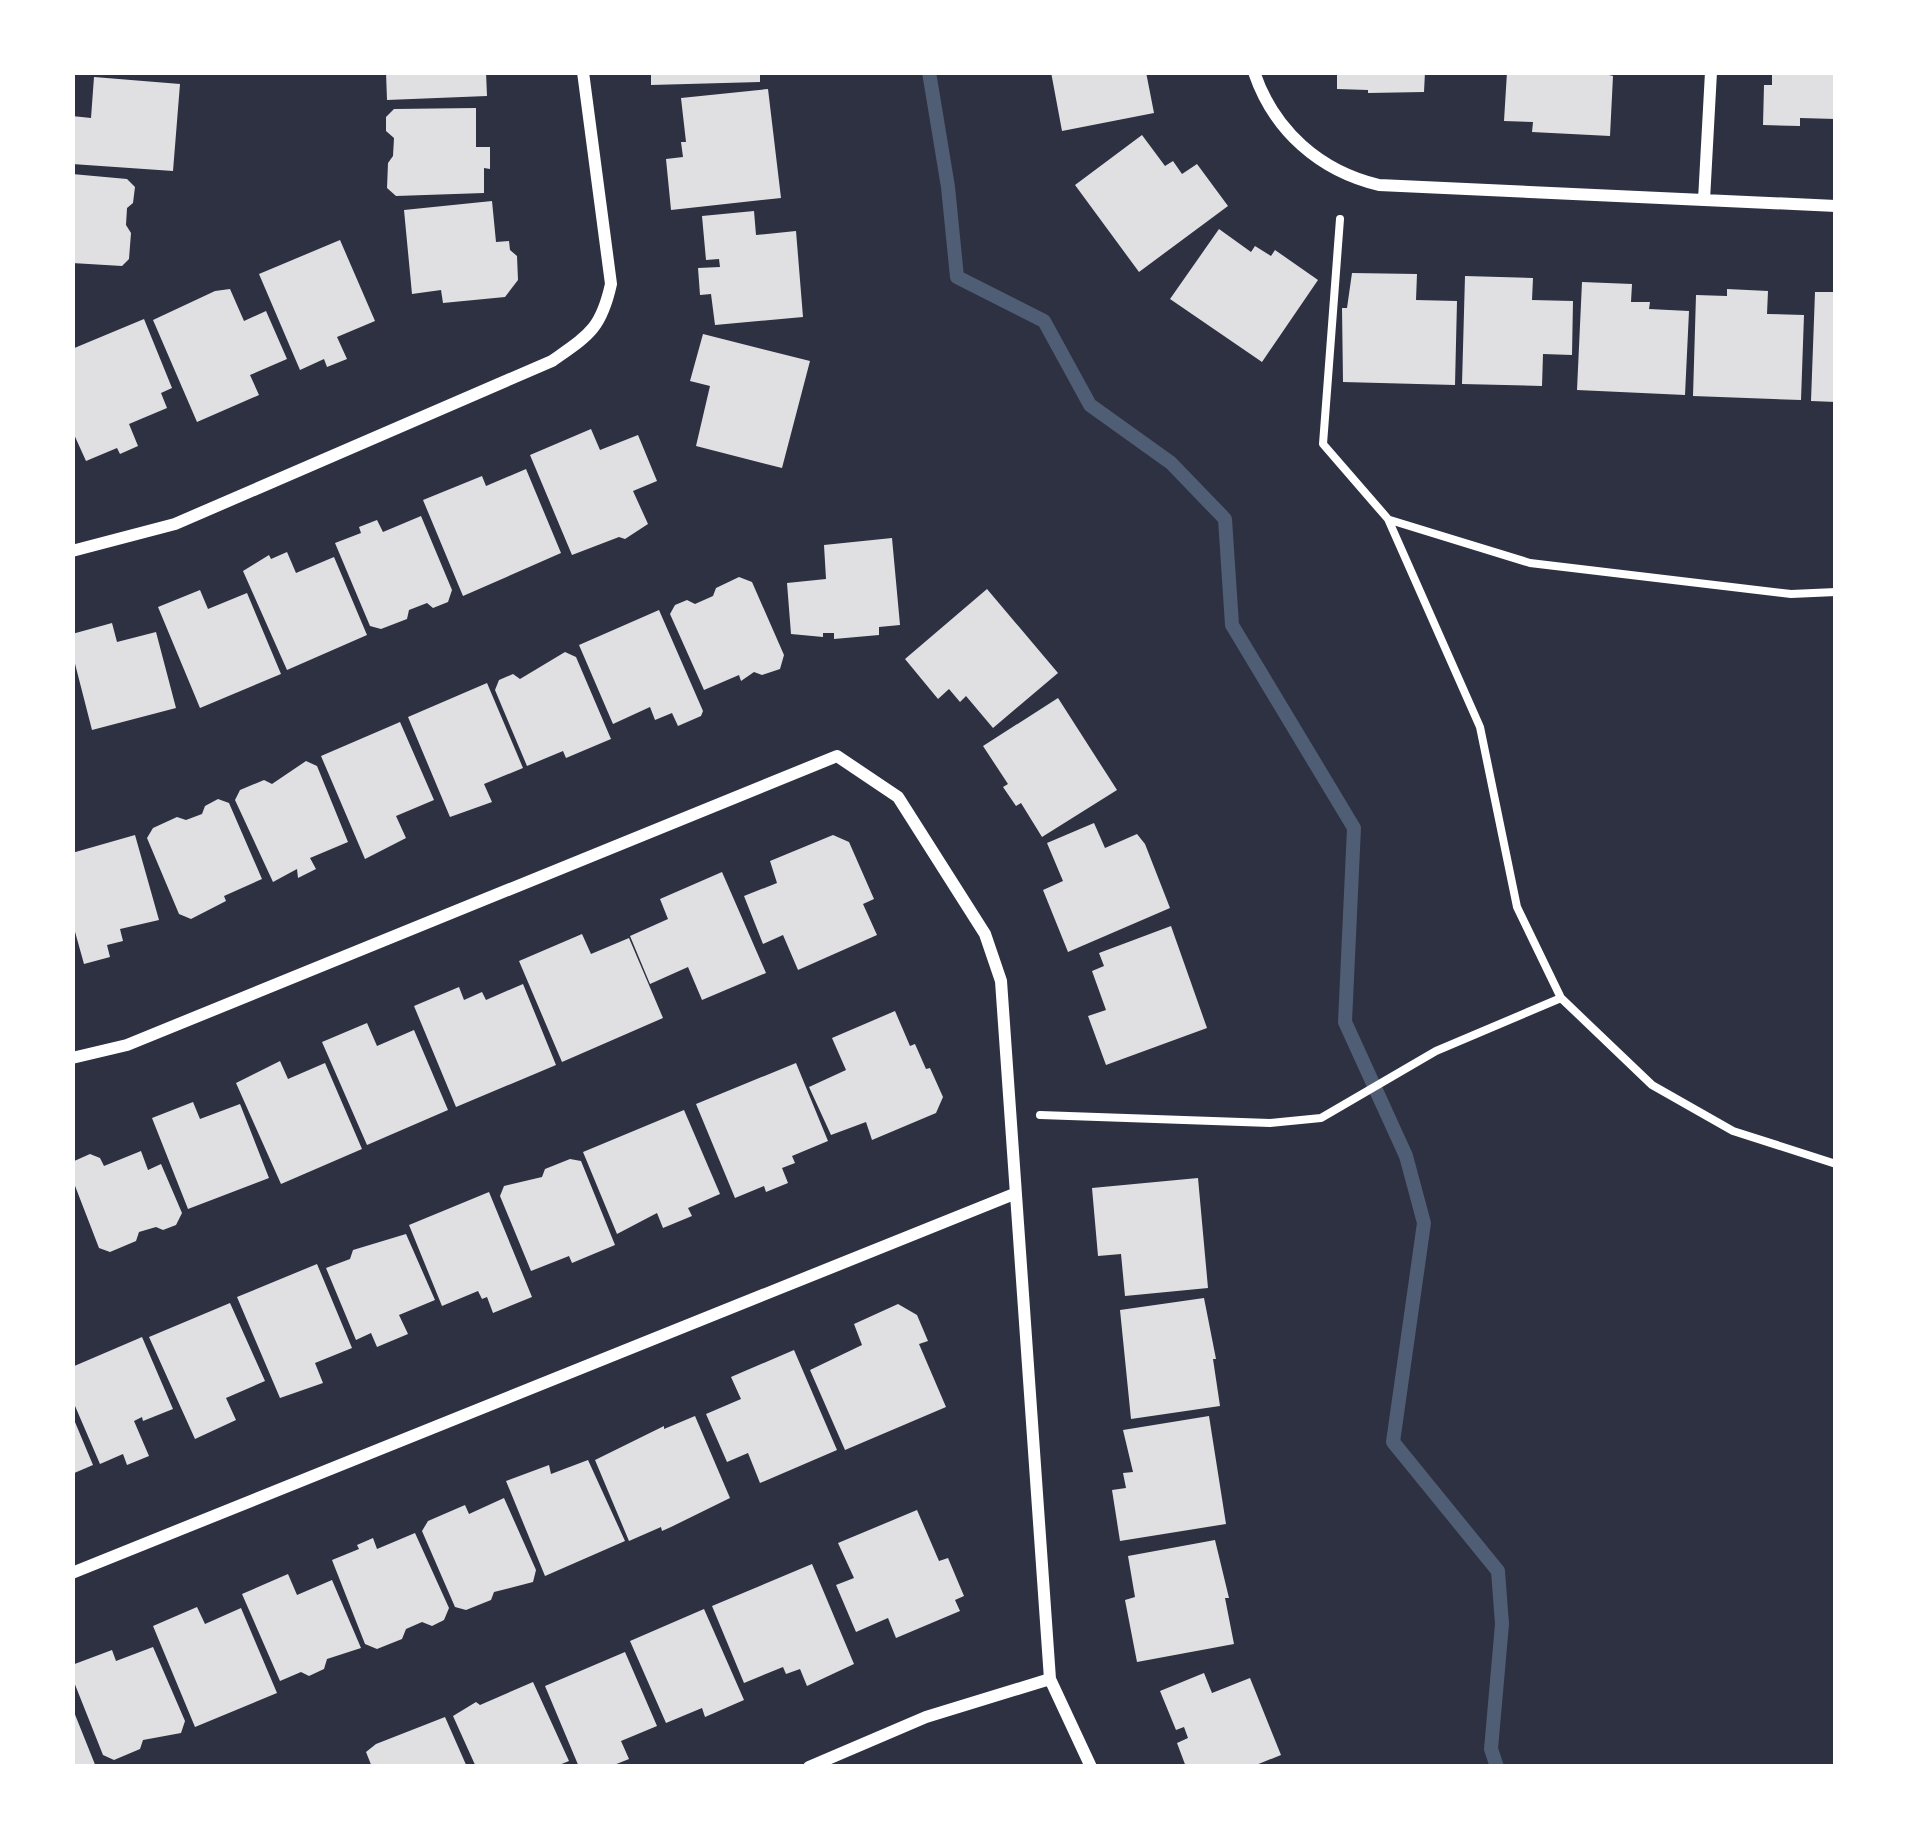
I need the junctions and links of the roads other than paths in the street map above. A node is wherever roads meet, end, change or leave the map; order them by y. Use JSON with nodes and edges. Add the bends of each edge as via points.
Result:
{"nodes":[{"id":1,"x":583,"y":72,"type":"edge"},
{"id":2,"x":1254,"y":72,"type":"edge"},
{"id":3,"x":1711,"y":72,"type":"edge"},
{"id":4,"x":1704,"y":200,"type":"junction"},
{"id":5,"x":1836,"y":206,"type":"edge"},
{"id":6,"x":72,"y":551,"type":"edge"},
{"id":7,"x":72,"y":1058,"type":"edge"},
{"id":8,"x":1014,"y":1194,"type":"junction"},
{"id":9,"x":72,"y":1573,"type":"edge"},
{"id":10,"x":1050,"y":1679,"type":"junction"},
{"id":11,"x":809,"y":1767,"type":"edge"},
{"id":12,"x":1091,"y":1767,"type":"edge"}],
"edges":[{"from":1,"to":6,"type":"street","via":[[611,284],[604,316],[584,338],[552,361],[175,524]]},
{"from":2,"to":4,"type":"street","via":[[1283,127],[1347,177],[1443,190]]},
{"from":3,"to":4,"type":"street"},
{"from":4,"to":5,"type":"street"},
{"from":7,"to":8,"type":"street","via":[[127,1045],[837,756],[898,797],[985,934],[1001,981]]},
{"from":8,"to":9,"type":"street"},
{"from":8,"to":10,"type":"street"},
{"from":10,"to":11,"type":"street","via":[[926,1717]]},
{"from":10,"to":12,"type":"street"}]}
